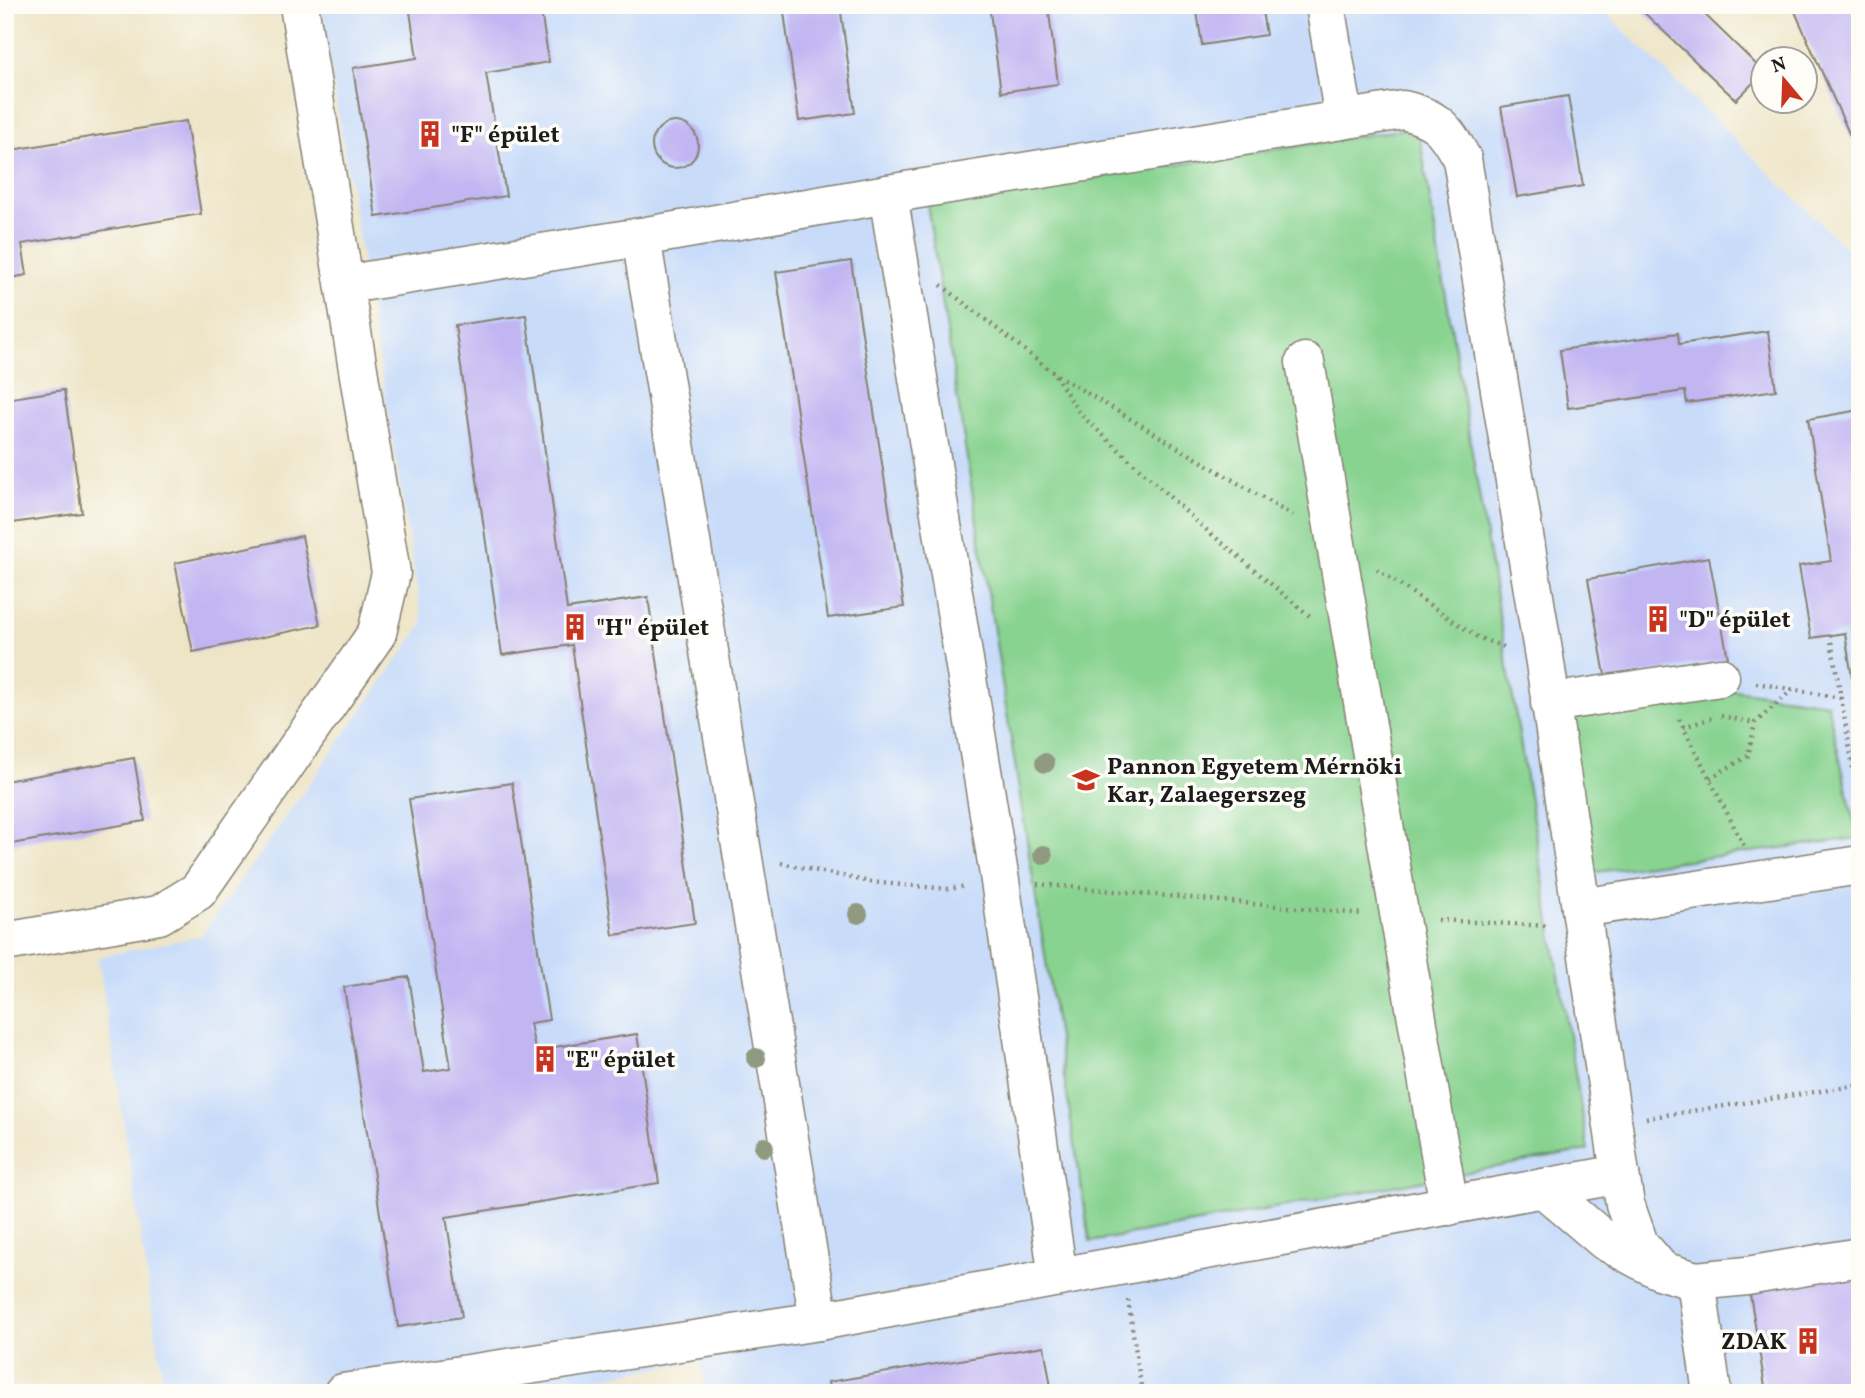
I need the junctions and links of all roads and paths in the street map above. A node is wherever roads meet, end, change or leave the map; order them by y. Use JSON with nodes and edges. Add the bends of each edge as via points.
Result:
{"nodes":[{"id":1,"x":299,"y":5,"type":"edge"},
{"id":2,"x":1325,"y":5,"type":"edge"},
{"id":3,"x":1344,"y":118,"type":"junction"},
{"id":4,"x":888,"y":194,"type":"junction"},
{"id":5,"x":641,"y":237,"type":"junction"},
{"id":6,"x":367,"y":281,"type":"dead end"},
{"id":7,"x":939,"y":284,"type":"dead end"},
{"id":8,"x":1305,"y":362,"type":"dead end"},
{"id":9,"x":1055,"y":374,"type":"junction"},
{"id":10,"x":1334,"y":540,"type":"junction"},
{"id":11,"x":1830,"y":635,"type":"dead end"},
{"id":12,"x":1352,"y":652,"type":"junction"},
{"id":13,"x":1545,"y":663,"type":"junction"},
{"id":14,"x":1720,"y":677,"type":"joint"},
{"id":15,"x":1661,"y":686,"type":"junction"},
{"id":16,"x":1793,"y":689,"type":"junction"},
{"id":17,"x":1841,"y":698,"type":"junction"},
{"id":18,"x":1550,"y":703,"type":"junction"},
{"id":19,"x":1755,"y":723,"type":"junction"},
{"id":20,"x":1683,"y":727,"type":"junction"},
{"id":21,"x":1710,"y":778,"type":"junction"},
{"id":22,"x":1860,"y":808,"type":"edge"},
{"id":23,"x":773,"y":865,"type":"dead end"},
{"id":24,"x":1860,"y":865,"type":"edge"},
{"id":25,"x":1761,"y":880,"type":"junction"},
{"id":26,"x":1000,"y":881,"type":"junction"},
{"id":27,"x":949,"y":889,"type":"dead end"},
{"id":28,"x":1399,"y":918,"type":"junction"},
{"id":29,"x":1582,"y":918,"type":"junction"},
{"id":30,"x":5,"y":942,"type":"edge"},
{"id":31,"x":1860,"y":1085,"type":"edge"},
{"id":32,"x":1613,"y":1124,"type":"junction"},
{"id":33,"x":1620,"y":1174,"type":"junction"},
{"id":34,"x":1543,"y":1188,"type":"junction"},
{"id":35,"x":1449,"y":1206,"type":"junction"},
{"id":36,"x":1860,"y":1257,"type":"edge"},
{"id":37,"x":1123,"y":1265,"type":"junction"},
{"id":38,"x":1679,"y":1276,"type":"junction"},
{"id":39,"x":1058,"y":1277,"type":"junction"},
{"id":40,"x":819,"y":1321,"type":"junction"},
{"id":41,"x":342,"y":1393,"type":"edge"},
{"id":42,"x":1142,"y":1393,"type":"edge"},
{"id":43,"x":1712,"y":1393,"type":"edge"}],
"edges":[{"from":1,"to":30,"type":"street","via":[[391,573],[377,633],[198,891],[159,915]]},
{"from":2,"to":3,"type":"street"},
{"from":3,"to":4,"type":"street"},
{"from":3,"to":13,"type":"street","via":[[1403,110],[1428,116],[1451,138],[1462,159]]},
{"from":4,"to":5,"type":"street"},
{"from":4,"to":26,"type":"street"},
{"from":5,"to":6,"type":"street"},
{"from":5,"to":40,"type":"street"},
{"from":7,"to":9,"type":"path"},
{"from":8,"to":10,"type":"street"},
{"from":9,"to":10,"type":"path"},
{"from":9,"to":12,"type":"path","via":[[1080,414],[1197,522]]},
{"from":10,"to":12,"type":"street"},
{"from":10,"to":13,"type":"path","via":[[1477,637]]},
{"from":11,"to":17,"type":"path"},
{"from":12,"to":28,"type":"street"},
{"from":13,"to":18,"type":"street"},
{"from":14,"to":15,"type":"street"},
{"from":14,"to":16,"type":"path"},
{"from":15,"to":18,"type":"street"},
{"from":15,"to":20,"type":"path"},
{"from":16,"to":17,"type":"path"},
{"from":16,"to":19,"type":"path"},
{"from":17,"to":22,"type":"path"},
{"from":18,"to":29,"type":"street"},
{"from":19,"to":20,"type":"path","via":[[1720,716]]},
{"from":19,"to":21,"type":"path","via":[[1748,756]]},
{"from":20,"to":21,"type":"path"},
{"from":21,"to":25,"type":"path"},
{"from":23,"to":27,"type":"path","via":[[784,863],[870,882]]},
{"from":24,"to":25,"type":"street"},
{"from":25,"to":29,"type":"street"},
{"from":26,"to":28,"type":"path"},
{"from":26,"to":39,"type":"street"},
{"from":28,"to":29,"type":"path"},
{"from":28,"to":35,"type":"street"},
{"from":29,"to":32,"type":"street"},
{"from":31,"to":32,"type":"path"},
{"from":32,"to":33,"type":"street"},
{"from":33,"to":34,"type":"street"},
{"from":33,"to":38,"type":"street","via":[[1639,1244]]},
{"from":34,"to":35,"type":"street"},
{"from":34,"to":38,"type":"street","via":[[1605,1241]]},
{"from":35,"to":37,"type":"street"},
{"from":36,"to":38,"type":"street","via":[[1747,1276]]},
{"from":37,"to":39,"type":"street"},
{"from":37,"to":42,"type":"path"},
{"from":38,"to":43,"type":"street"},
{"from":39,"to":40,"type":"street"},
{"from":40,"to":41,"type":"street"}]}
